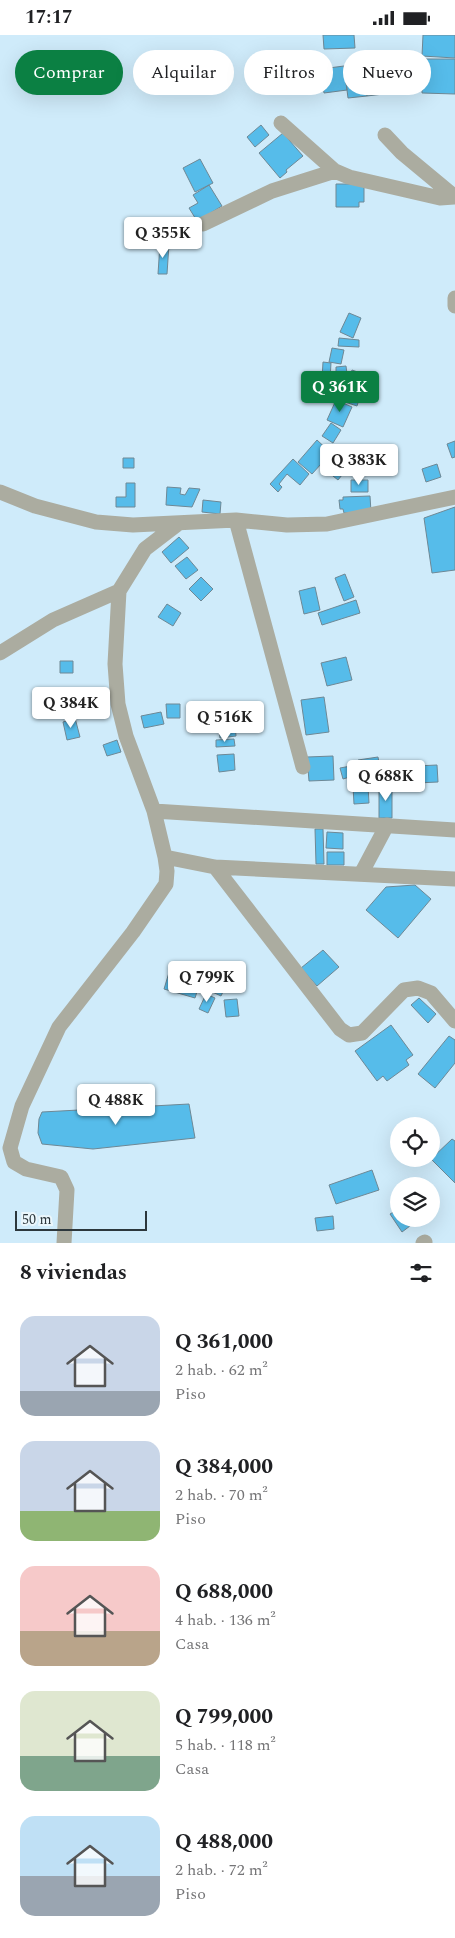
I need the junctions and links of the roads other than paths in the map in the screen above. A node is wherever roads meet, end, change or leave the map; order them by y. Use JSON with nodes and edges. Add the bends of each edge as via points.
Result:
{"nodes":[{"id":1,"x":281,"y":123,"type":"dead end"},
{"id":2,"x":385,"y":135,"type":"dead end"},
{"id":3,"x":335,"y":171,"type":"junction"},
{"id":4,"x":454,"y":197,"type":"edge"},
{"id":5,"x":204,"y":224,"type":"dead end"},
{"id":6,"x":455,"y":298,"type":"edge"},
{"id":7,"x":455,"y":306,"type":"edge"},
{"id":8,"x":0,"y":492,"type":"edge"},
{"id":9,"x":455,"y":497,"type":"edge"},
{"id":10,"x":236,"y":520,"type":"junction"},
{"id":11,"x":179,"y":523,"type":"junction"},
{"id":12,"x":119,"y":591,"type":"junction"},
{"id":13,"x":0,"y":653,"type":"edge"},
{"id":14,"x":303,"y":767,"type":"dead end"},
{"id":15,"x":154,"y":811,"type":"junction"},
{"id":16,"x":387,"y":825,"type":"junction"},
{"id":17,"x":455,"y":830,"type":"edge"},
{"id":18,"x":166,"y":857,"type":"junction"},
{"id":19,"x":215,"y":867,"type":"junction"},
{"id":20,"x":361,"y":874,"type":"junction"},
{"id":21,"x":455,"y":879,"type":"edge"},
{"id":22,"x":455,"y":1021,"type":"edge"},
{"id":23,"x":64,"y":1243,"type":"edge"}],
"edges":[{"from":1,"to":3,"type":"street"},
{"from":2,"to":4,"type":"street"},
{"from":3,"to":4,"type":"street","via":[[440,198]]},
{"from":3,"to":5,"type":"street","via":[[272,191]]},
{"from":6,"to":7,"type":"street"},
{"from":8,"to":11,"type":"street","via":[[35,506],[96,521],[133,525]]},
{"from":9,"to":10,"type":"street","via":[[327,524],[287,525]]},
{"from":10,"to":11,"type":"street"},
{"from":10,"to":14,"type":"street"},
{"from":11,"to":12,"type":"street","via":[[146,549]]},
{"from":12,"to":13,"type":"street","via":[[53,620]]},
{"from":12,"to":15,"type":"street","via":[[118,704],[126,736]]},
{"from":15,"to":16,"type":"street"},
{"from":15,"to":18,"type":"street"},
{"from":16,"to":17,"type":"street"},
{"from":16,"to":20,"type":"street"},
{"from":18,"to":19,"type":"street"},
{"from":18,"to":23,"type":"street","via":[[166,885],[59,1027],[22,1106],[10,1148],[14,1162],[26,1169],[61,1177],[68,1190]]},
{"from":19,"to":20,"type":"street"},
{"from":19,"to":22,"type":"street","via":[[340,1029],[349,1035],[362,1033],[404,990],[418,988],[431,993]]},
{"from":20,"to":21,"type":"street"}]}
